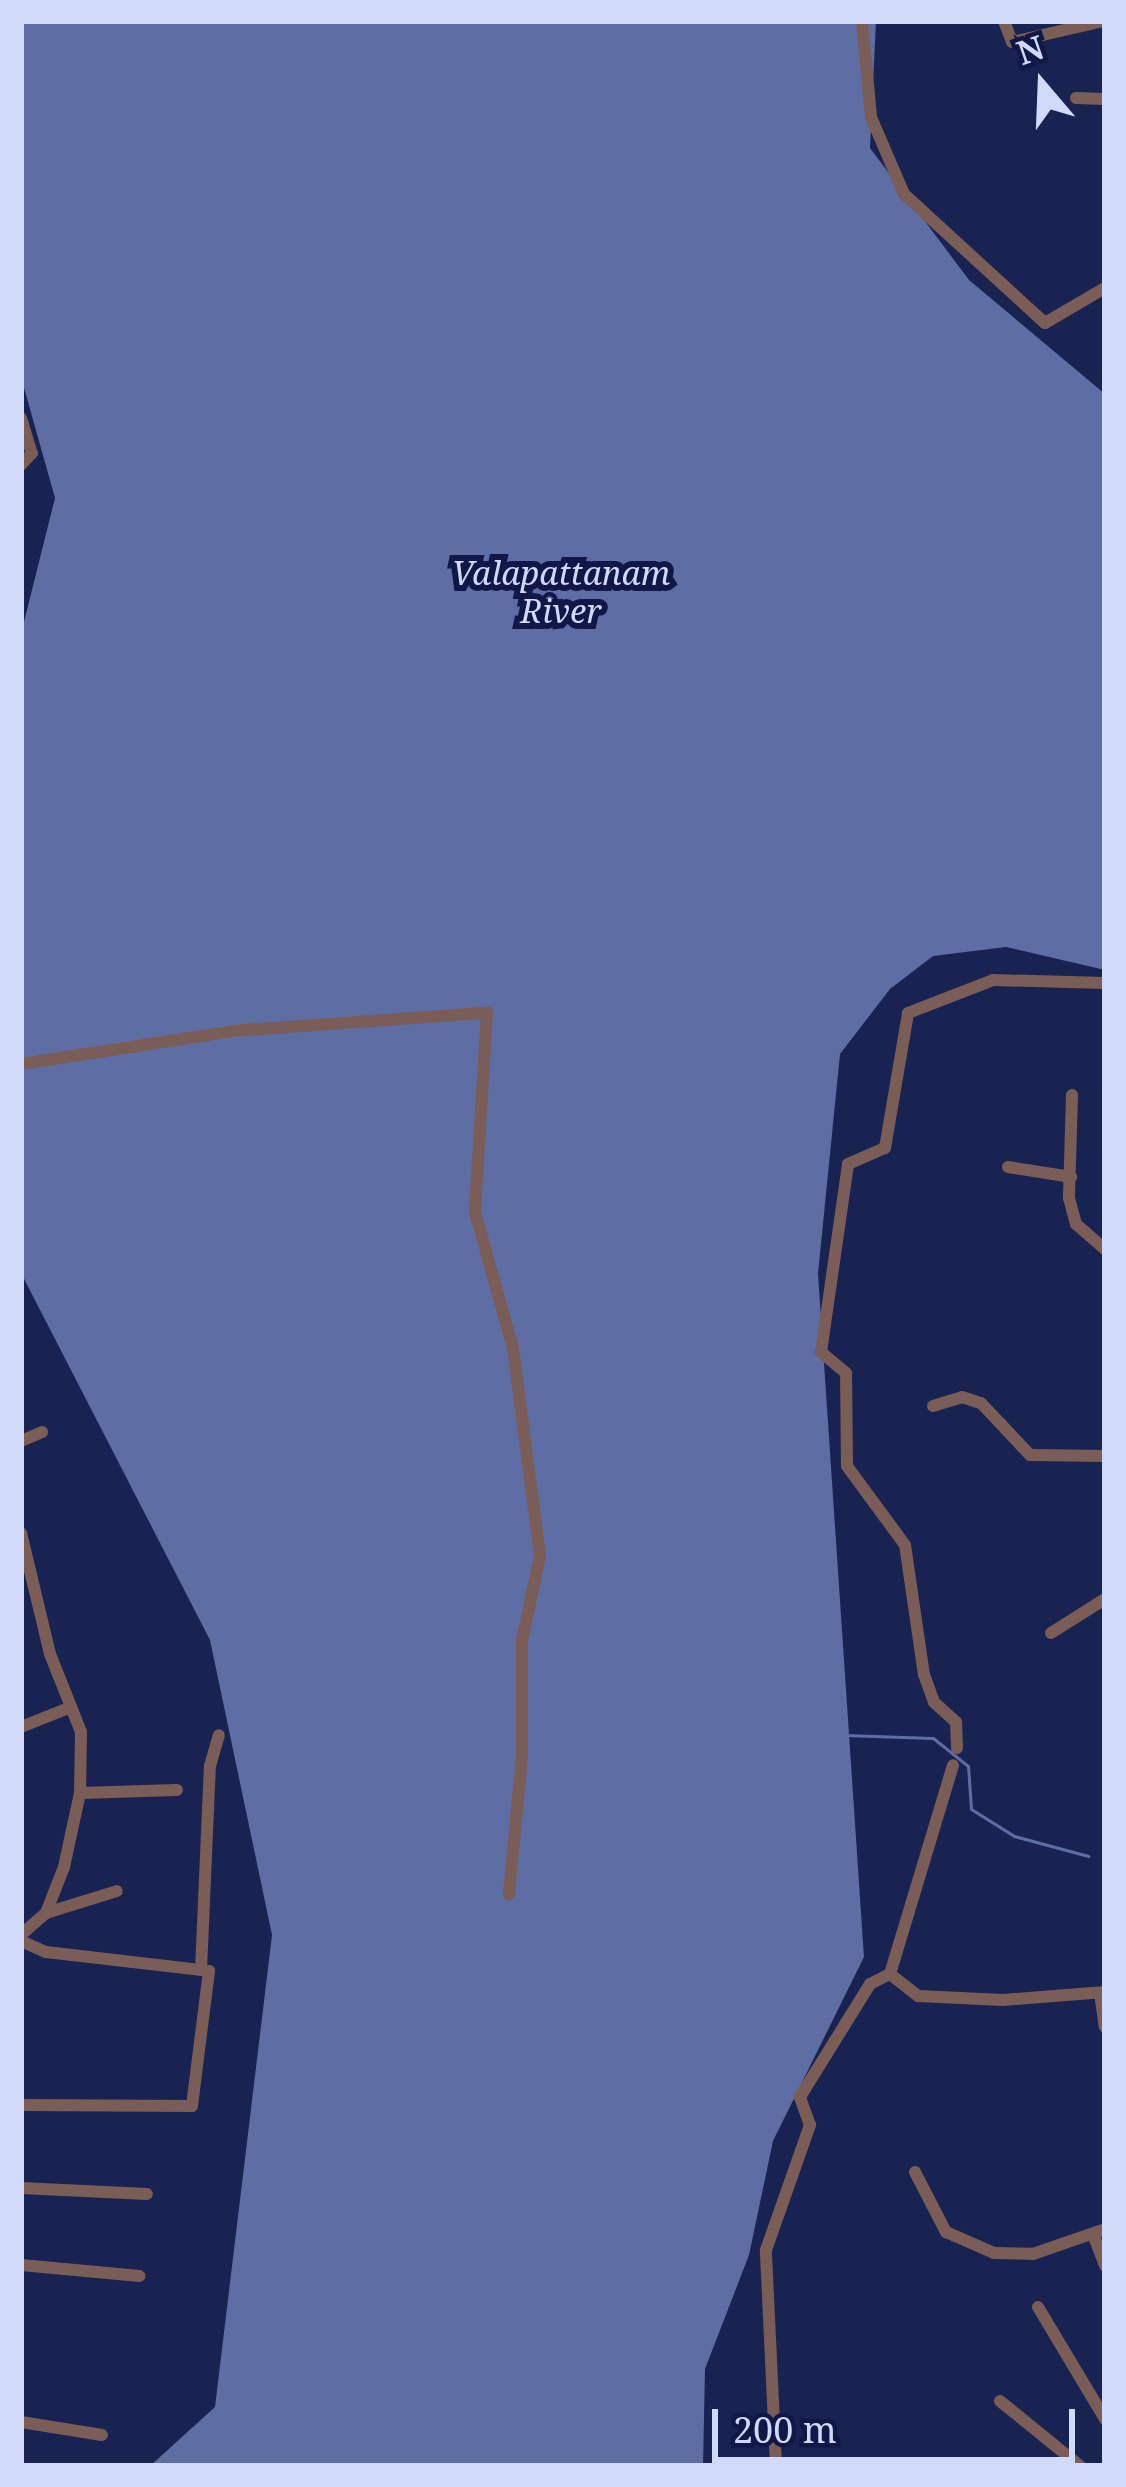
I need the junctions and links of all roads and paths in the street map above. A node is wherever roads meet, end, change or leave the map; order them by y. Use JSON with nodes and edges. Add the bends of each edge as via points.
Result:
{"nodes":[{"id":1,"x":862,"y":21,"type":"edge"},
{"id":2,"x":1004,"y":21,"type":"edge"},
{"id":3,"x":1104,"y":21,"type":"edge"},
{"id":4,"x":1076,"y":98,"type":"dead end"},
{"id":5,"x":1105,"y":99,"type":"edge"},
{"id":6,"x":1105,"y":288,"type":"edge"},
{"id":7,"x":21,"y":418,"type":"edge"},
{"id":8,"x":21,"y":465,"type":"edge"},
{"id":9,"x":1105,"y":983,"type":"edge"},
{"id":10,"x":21,"y":1064,"type":"edge"},
{"id":11,"x":1072,"y":1095,"type":"dead end"},
{"id":12,"x":1008,"y":1167,"type":"dead end"},
{"id":13,"x":1071,"y":1177,"type":"junction"},
{"id":14,"x":1105,"y":1250,"type":"edge"},
{"id":15,"x":933,"y":1406,"type":"dead end"},
{"id":16,"x":43,"y":1432,"type":"dead end"},
{"id":17,"x":21,"y":1441,"type":"edge"},
{"id":18,"x":1105,"y":1456,"type":"edge"},
{"id":19,"x":21,"y":1533,"type":"edge"},
{"id":20,"x":1105,"y":1599,"type":"edge"},
{"id":21,"x":1051,"y":1634,"type":"dead end"},
{"id":22,"x":71,"y":1707,"type":"junction"},
{"id":23,"x":21,"y":1727,"type":"edge"},
{"id":24,"x":219,"y":1735,"type":"dead end"},
{"id":25,"x":957,"y":1748,"type":"dead end"},
{"id":26,"x":953,"y":1765,"type":"dead end"},
{"id":27,"x":177,"y":1790,"type":"dead end"},
{"id":28,"x":80,"y":1793,"type":"junction"},
{"id":29,"x":117,"y":1891,"type":"dead end"},
{"id":30,"x":509,"y":1894,"type":"dead end"},
{"id":31,"x":46,"y":1913,"type":"junction"},
{"id":32,"x":21,"y":1938,"type":"edge"},
{"id":33,"x":200,"y":1970,"type":"junction"},
{"id":34,"x":890,"y":1974,"type":"junction"},
{"id":35,"x":1103,"y":1992,"type":"edge"},
{"id":36,"x":1105,"y":2027,"type":"edge"},
{"id":37,"x":21,"y":2105,"type":"edge"},
{"id":38,"x":915,"y":2172,"type":"dead end"},
{"id":39,"x":21,"y":2188,"type":"edge"},
{"id":40,"x":147,"y":2194,"type":"dead end"},
{"id":41,"x":1099,"y":2232,"type":"edge"},
{"id":42,"x":21,"y":2265,"type":"edge"},
{"id":43,"x":1105,"y":2266,"type":"edge"},
{"id":44,"x":139,"y":2276,"type":"dead end"},
{"id":45,"x":1038,"y":2307,"type":"dead end"},
{"id":46,"x":1000,"y":2401,"type":"dead end"},
{"id":47,"x":1105,"y":2419,"type":"edge"},
{"id":48,"x":21,"y":2422,"type":"edge"},
{"id":49,"x":102,"y":2435,"type":"dead end"},
{"id":50,"x":776,"y":2466,"type":"edge"},
{"id":51,"x":1080,"y":2466,"type":"edge"}],
"edges":[{"from":1,"to":6,"type":"street","via":[[871,117],[904,194],[1045,323]]},
{"from":2,"to":3,"type":"street","via":[[1012,42]]},
{"from":4,"to":5,"type":"street"},
{"from":7,"to":8,"type":"street","via":[[32,453]]},
{"from":9,"to":25,"type":"street","via":[[993,980],[908,1013],[885,1148],[848,1164],[821,1352],[846,1373],[847,1466],[905,1545],[924,1675],[934,1702],[956,1722]]},
{"from":10,"to":30,"type":"street","via":[[253,1029],[487,1012],[475,1212],[513,1348],[540,1556],[522,1641]]},
{"from":11,"to":13,"type":"street"},
{"from":12,"to":13,"type":"street"},
{"from":13,"to":14,"type":"street","via":[[1076,1224]]},
{"from":15,"to":18,"type":"street","via":[[962,1397],[982,1402],[1030,1455]]},
{"from":16,"to":17,"type":"street"},
{"from":19,"to":22,"type":"street"},
{"from":20,"to":21,"type":"street"},
{"from":22,"to":23,"type":"street"},
{"from":22,"to":28,"type":"street","via":[[81,1732]]},
{"from":24,"to":33,"type":"street"},
{"from":26,"to":34,"type":"street"},
{"from":27,"to":28,"type":"street"},
{"from":28,"to":31,"type":"street"},
{"from":29,"to":31,"type":"street"},
{"from":31,"to":32,"type":"street"},
{"from":32,"to":33,"type":"street","via":[[46,1952]]},
{"from":33,"to":37,"type":"street","via":[[209,1971],[208,1989],[192,2106]]},
{"from":34,"to":35,"type":"street","via":[[918,1996]]},
{"from":34,"to":50,"type":"street","via":[[870,1984],[800,2096],[810,2125],[766,2250]]},
{"from":35,"to":36,"type":"street"},
{"from":38,"to":41,"type":"street","via":[[959,2242],[1033,2254]]},
{"from":39,"to":40,"type":"street"},
{"from":41,"to":43,"type":"street"},
{"from":42,"to":44,"type":"street"},
{"from":45,"to":47,"type":"street"},
{"from":46,"to":51,"type":"street"},
{"from":48,"to":49,"type":"street"}]}
